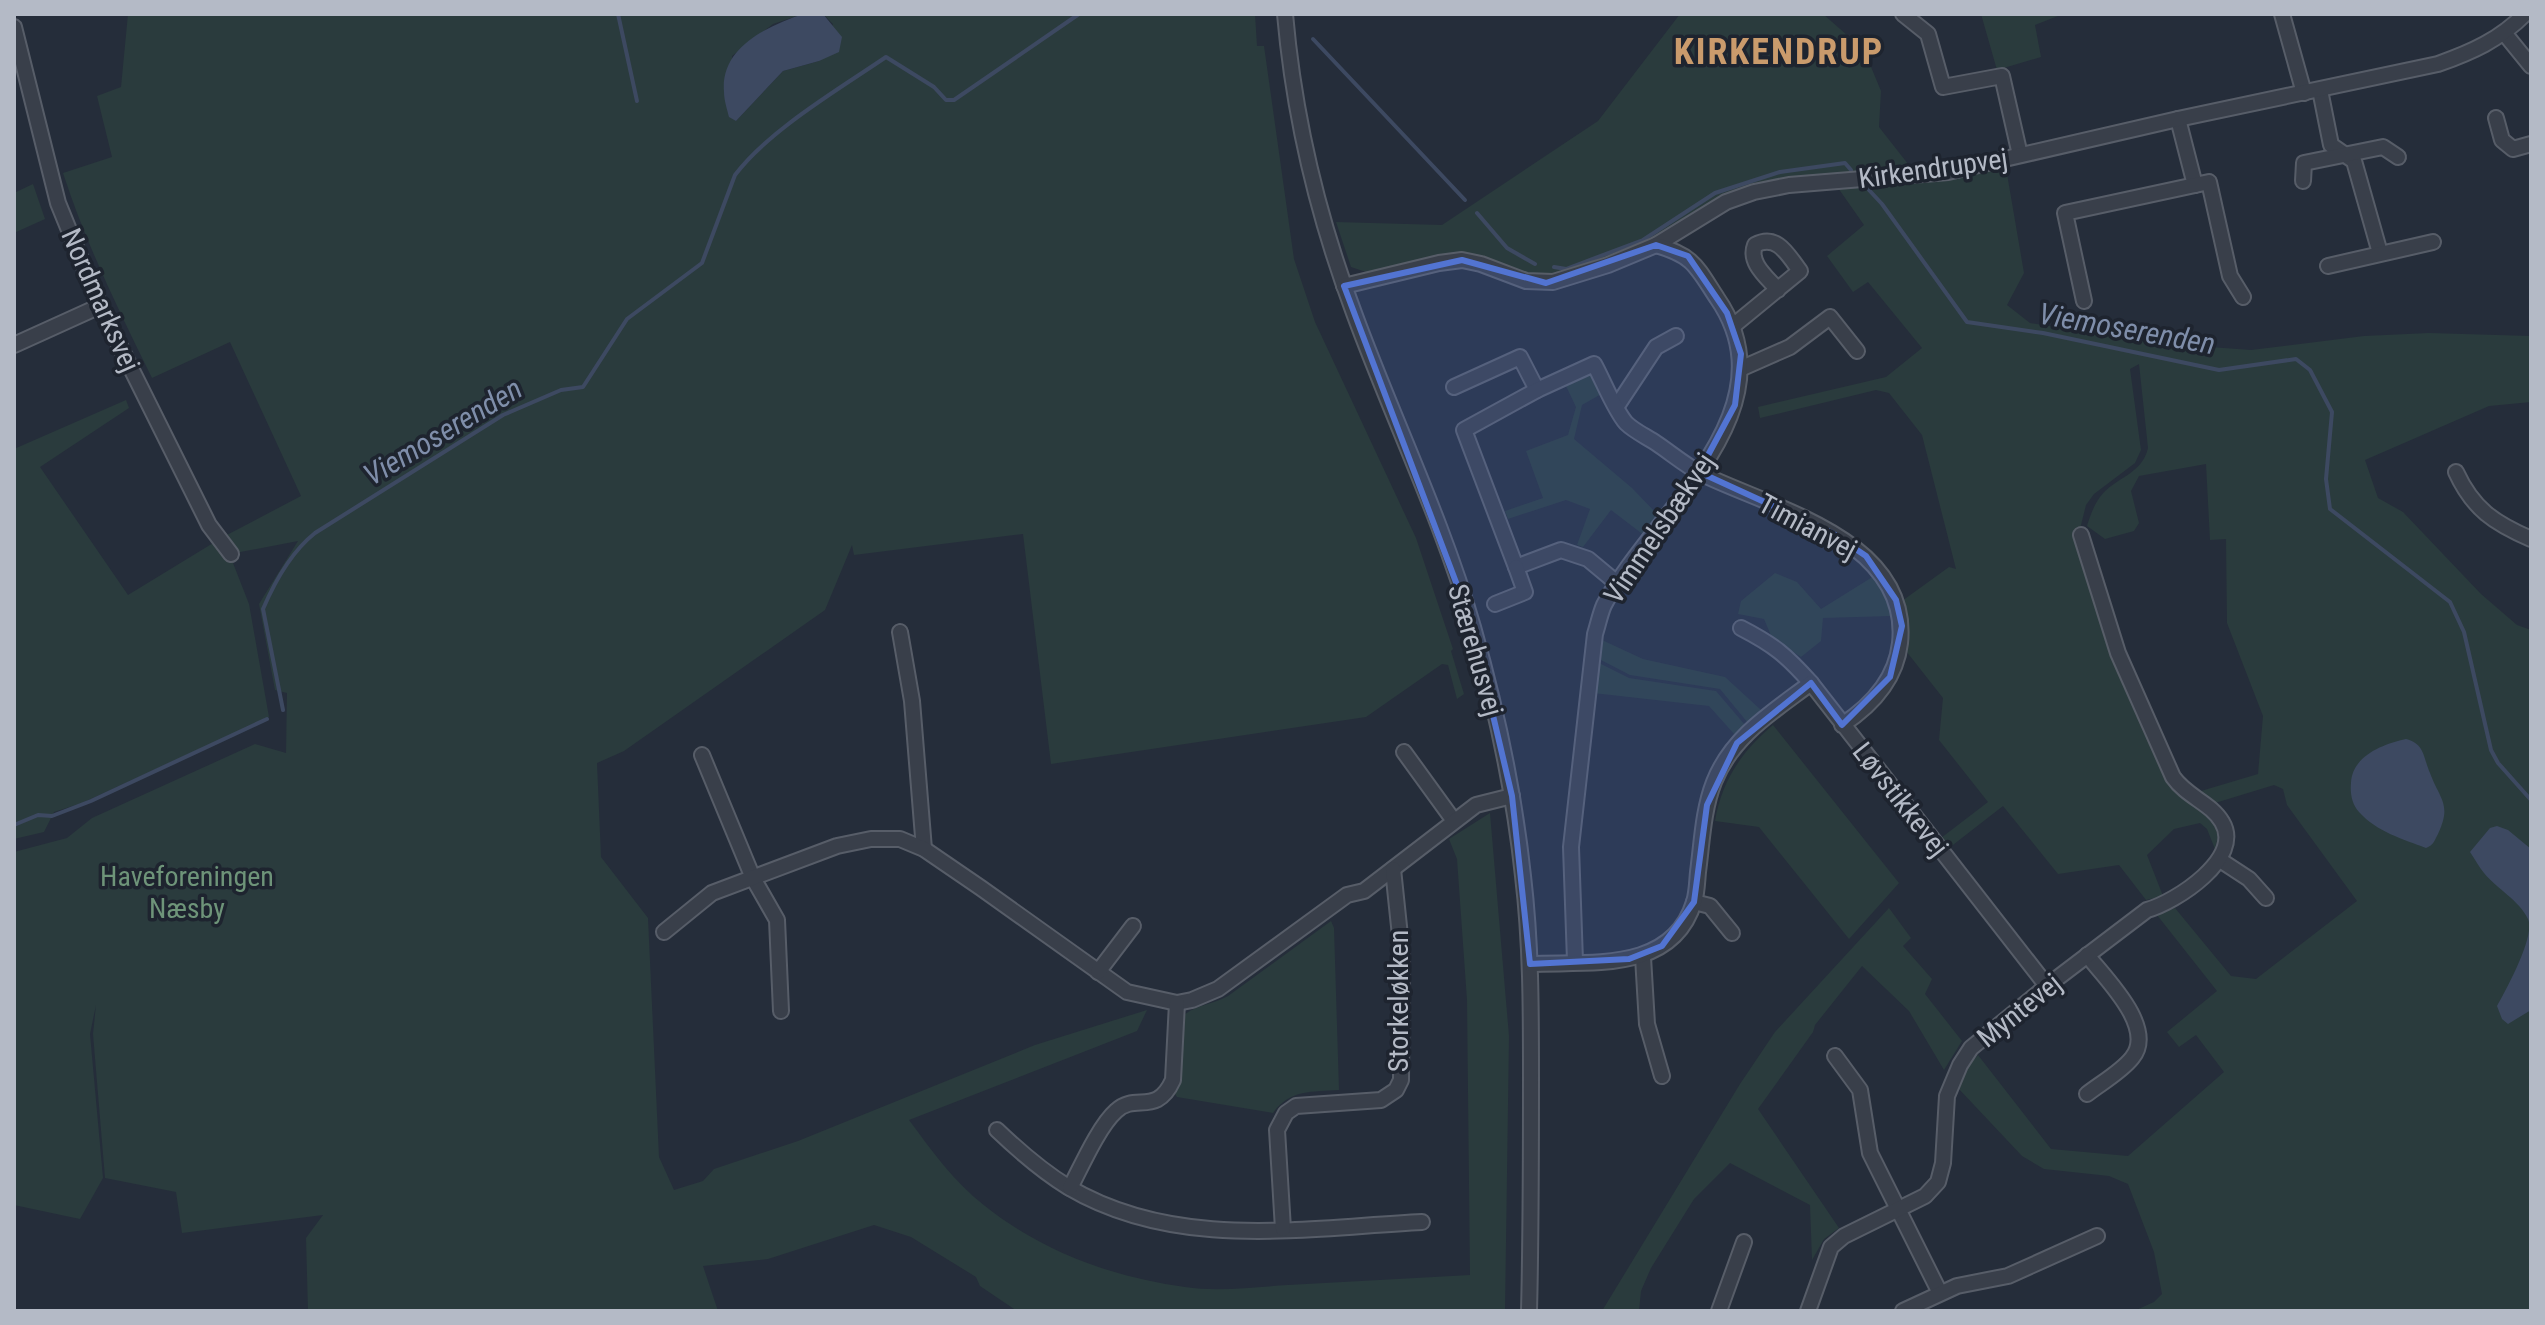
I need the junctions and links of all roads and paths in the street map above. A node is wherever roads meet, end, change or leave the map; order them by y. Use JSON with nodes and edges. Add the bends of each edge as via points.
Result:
{"nodes":[{"id":1,"x":1285,"y":14,"type":"edge"},
{"id":2,"x":1903,"y":14,"type":"edge"},
{"id":3,"x":2282,"y":14,"type":"edge"},
{"id":4,"x":2525,"y":14,"type":"edge"},
{"id":5,"x":14,"y":27,"type":"edge"},
{"id":6,"x":2505,"y":34,"type":"junction"},
{"id":7,"x":2531,"y":66,"type":"edge"},
{"id":8,"x":20,"y":87,"type":"edge"},
{"id":9,"x":2320,"y":90,"type":"junction"},
{"id":10,"x":2304,"y":93,"type":"junction"},
{"id":11,"x":2496,"y":118,"type":"dead end"},
{"id":12,"x":2178,"y":119,"type":"junction"},
{"id":13,"x":2531,"y":144,"type":"edge"},
{"id":14,"x":2020,"y":155,"type":"junction"},
{"id":15,"x":2346,"y":155,"type":"junction"},
{"id":16,"x":2398,"y":157,"type":"dead end"},
{"id":17,"x":2303,"y":181,"type":"dead end"},
{"id":18,"x":2195,"y":185,"type":"junction"},
{"id":19,"x":1689,"y":224,"type":"junction"},
{"id":20,"x":2433,"y":242,"type":"dead end"},
{"id":21,"x":1656,"y":245,"type":"junction"},
{"id":22,"x":2380,"y":253,"type":"junction"},
{"id":23,"x":1688,"y":256,"type":"junction"},
{"id":24,"x":2328,"y":266,"type":"dead end"},
{"id":25,"x":1344,"y":286,"type":"junction"},
{"id":26,"x":1778,"y":290,"type":"dead end"},
{"id":27,"x":2243,"y":297,"type":"dead end"},
{"id":28,"x":2084,"y":301,"type":"dead end"},
{"id":29,"x":100,"y":306,"type":"junction"},
{"id":30,"x":1733,"y":326,"type":"junction"},
{"id":31,"x":1676,"y":336,"type":"dead end"},
{"id":32,"x":14,"y":345,"type":"edge"},
{"id":33,"x":1857,"y":351,"type":"dead end"},
{"id":34,"x":1740,"y":369,"type":"junction"},
{"id":35,"x":1454,"y":387,"type":"dead end"},
{"id":36,"x":1537,"y":390,"type":"junction"},
{"id":37,"x":1617,"y":406,"type":"junction"},
{"id":38,"x":1699,"y":472,"type":"junction"},
{"id":39,"x":2456,"y":472,"type":"dead end"},
{"id":40,"x":2081,"y":535,"type":"dead end"},
{"id":41,"x":2531,"y":539,"type":"edge"},
{"id":42,"x":231,"y":554,"type":"dead end"},
{"id":43,"x":1516,"y":567,"type":"junction"},
{"id":44,"x":1618,"y":584,"type":"junction"},
{"id":45,"x":1495,"y":604,"type":"dead end"},
{"id":46,"x":1741,"y":628,"type":"dead end"},
{"id":47,"x":900,"y":632,"type":"dead end"},
{"id":48,"x":1811,"y":683,"type":"junction"},
{"id":49,"x":1842,"y":725,"type":"junction"},
{"id":50,"x":1404,"y":752,"type":"dead end"},
{"id":51,"x":702,"y":755,"type":"dead end"},
{"id":52,"x":1512,"y":796,"type":"junction"},
{"id":53,"x":1454,"y":821,"type":"junction"},
{"id":54,"x":924,"y":849,"type":"junction"},
{"id":55,"x":2220,"y":860,"type":"junction"},
{"id":56,"x":1393,"y":869,"type":"junction"},
{"id":57,"x":753,"y":878,"type":"junction"},
{"id":58,"x":2266,"y":898,"type":"dead end"},
{"id":59,"x":1694,"y":902,"type":"junction"},
{"id":60,"x":1133,"y":926,"type":"dead end"},
{"id":61,"x":664,"y":932,"type":"dead end"},
{"id":62,"x":1732,"y":933,"type":"dead end"},
{"id":63,"x":2087,"y":955,"type":"junction"},
{"id":64,"x":1643,"y":957,"type":"junction"},
{"id":65,"x":1575,"y":961,"type":"junction"},
{"id":66,"x":1530,"y":964,"type":"junction"},
{"id":67,"x":1098,"y":972,"type":"junction"},
{"id":68,"x":2047,"y":986,"type":"junction"},
{"id":69,"x":1177,"y":1003,"type":"junction"},
{"id":70,"x":781,"y":1011,"type":"dead end"},
{"id":71,"x":1835,"y":1056,"type":"dead end"},
{"id":72,"x":1662,"y":1076,"type":"dead end"},
{"id":73,"x":2087,"y":1094,"type":"dead end"},
{"id":74,"x":997,"y":1130,"type":"dead end"},
{"id":75,"x":1070,"y":1188,"type":"junction"},
{"id":76,"x":1899,"y":1209,"type":"junction"},
{"id":77,"x":1422,"y":1222,"type":"dead end"},
{"id":78,"x":1283,"y":1229,"type":"junction"},
{"id":79,"x":2097,"y":1236,"type":"dead end"},
{"id":80,"x":1744,"y":1242,"type":"dead end"},
{"id":81,"x":1940,"y":1293,"type":"junction"},
{"id":82,"x":1529,"y":1311,"type":"edge"},
{"id":83,"x":1719,"y":1311,"type":"edge"},
{"id":84,"x":1808,"y":1311,"type":"edge"},
{"id":85,"x":1903,"y":1311,"type":"edge"}],
"edges":[{"from":1,"to":25,"type":"street","name":"Stærehusvej","via":[[1311,177]]},
{"from":2,"to":14,"type":"street","via":[[1928,34],[1943,87],[2002,76]]},
{"from":3,"to":10,"type":"street"},
{"from":4,"to":6,"type":"street","name":"Kirkendrupvej"},
{"from":5,"to":8,"type":"street","name":"Nordmarksvej"},
{"from":6,"to":7,"type":"street"},
{"from":6,"to":9,"type":"street","name":"Kirkendrupvej","via":[[2438,64]]},
{"from":8,"to":29,"type":"street","name":"Nordmarksvej","via":[[58,203]]},
{"from":9,"to":10,"type":"street","name":"Kirkendrupvej"},
{"from":9,"to":15,"type":"street","via":[[2331,145]]},
{"from":10,"to":12,"type":"street","name":"Kirkendrupvej"},
{"from":11,"to":13,"type":"street","via":[[2502,140],[2513,149]]},
{"from":12,"to":14,"type":"street","name":"Kirkendrupvej"},
{"from":12,"to":18,"type":"street"},
{"from":14,"to":19,"type":"street","name":"Kirkendrupvej","via":[[1948,172],[1754,192]]},
{"from":15,"to":16,"type":"street","via":[[2383,147]]},
{"from":15,"to":17,"type":"street","via":[[2304,163]]},
{"from":15,"to":22,"type":"street","via":[[2354,161]]},
{"from":18,"to":27,"type":"street","via":[[2209,182],[2230,276]]},
{"from":18,"to":28,"type":"street","via":[[2065,213]]},
{"from":19,"to":21,"type":"street","name":"Kirkendrupvej"},
{"from":19,"to":23,"type":"street"},
{"from":20,"to":22,"type":"street"},
{"from":21,"to":23,"type":"street"},
{"from":21,"to":25,"type":"street","name":"Kirkendrupvej","via":[[1546,283],[1462,260]]},
{"from":22,"to":24,"type":"street"},
{"from":23,"to":30,"type":"street","name":"Vimmelsbækvej"},
{"from":25,"to":52,"type":"street","name":"Stærehusvej","via":[[1471,622]]},
{"from":26,"to":30,"type":"street"},
{"from":29,"to":32,"type":"street"},
{"from":29,"to":42,"type":"street","name":"Nordmarksvej","via":[[209,525]]},
{"from":30,"to":34,"type":"street","name":"Vimmelsbækvej"},
{"from":31,"to":37,"type":"street","via":[[1656,347]]},
{"from":33,"to":34,"type":"street","via":[[1830,317],[1790,347]]},
{"from":34,"to":38,"type":"street","name":"Vimmelsbækvej","via":[[1735,405]]},
{"from":35,"to":36,"type":"street","via":[[1520,357]]},
{"from":36,"to":37,"type":"street","name":"Timianvej","via":[[1594,364]]},
{"from":36,"to":43,"type":"street","via":[[1464,430]]},
{"from":37,"to":38,"type":"street","name":"Timianvej","via":[[1626,423]]},
{"from":38,"to":44,"type":"street","name":"Vimmelsbækvej"},
{"from":38,"to":49,"type":"street","name":"Timianvej","via":[[1843,539],[1884,577],[1902,626],[1900,648],[1890,677],[1875,697]]},
{"from":39,"to":41,"type":"street","via":[[2478,508]]},
{"from":40,"to":55,"type":"street","via":[[2113,639],[2173,777],[2210,808],[2226,830],[2228,843]]},
{"from":43,"to":44,"type":"street","via":[[1561,550],[1588,559]]},
{"from":43,"to":45,"type":"street","via":[[1525,592]]},
{"from":44,"to":65,"type":"street","name":"Vimmelsbækvej","via":[[1603,607],[1595,634],[1583,736],[1571,847]]},
{"from":46,"to":48,"type":"street","name":"Løvstikkevej","via":[[1773,645]]},
{"from":47,"to":54,"type":"street","via":[[912,701]]},
{"from":48,"to":49,"type":"street","name":"Løvstikkevej"},
{"from":48,"to":59,"type":"street","via":[[1748,731],[1714,781]]},
{"from":49,"to":68,"type":"street","name":"Løvstikkevej"},
{"from":50,"to":53,"type":"street"},
{"from":51,"to":57,"type":"street"},
{"from":52,"to":53,"type":"street","via":[[1476,805]]},
{"from":52,"to":66,"type":"street","name":"Stærehusvej"},
{"from":53,"to":56,"type":"street"},
{"from":54,"to":57,"type":"street","via":[[900,839],[871,839],[837,846]]},
{"from":54,"to":67,"type":"street"},
{"from":55,"to":58,"type":"street"},
{"from":55,"to":63,"type":"street","name":"Myntevej","via":[[2167,904],[2147,910]]},
{"from":56,"to":69,"type":"street","via":[[1364,891],[1347,895],[1218,989]]},
{"from":56,"to":78,"type":"street","name":"Storkeløkken","via":[[1402,955],[1401,1080],[1381,1100],[1296,1106],[1286,1113],[1277,1130]]},
{"from":57,"to":61,"type":"street","via":[[712,893]]},
{"from":57,"to":70,"type":"street","via":[[777,920]]},
{"from":59,"to":62,"type":"street","via":[[1710,906]]},
{"from":59,"to":64,"type":"street","via":[[1678,931]]},
{"from":60,"to":67,"type":"street"},
{"from":63,"to":68,"type":"street","name":"Myntevej"},
{"from":63,"to":73,"type":"street","via":[[2138,1029],[2133,1058]]},
{"from":64,"to":65,"type":"street"},
{"from":64,"to":72,"type":"street","via":[[1647,1024]]},
{"from":65,"to":66,"type":"street"},
{"from":66,"to":82,"type":"street","name":"Stærehusvej"},
{"from":67,"to":69,"type":"street","via":[[1127,992]]},
{"from":68,"to":76,"type":"street","name":"Myntevej","via":[[1971,1048],[1947,1096],[1938,1182],[1925,1196]]},
{"from":69,"to":75,"type":"street","via":[[1169,1089],[1153,1103],[1132,1103],[1116,1111]]},
{"from":71,"to":76,"type":"street","via":[[1860,1090],[1870,1153]]},
{"from":74,"to":75,"type":"street"},
{"from":75,"to":78,"type":"street","via":[[1124,1211],[1192,1229]]},
{"from":76,"to":81,"type":"street"},
{"from":76,"to":84,"type":"street","name":"Myntevej","via":[[1831,1247]]},
{"from":77,"to":78,"type":"street"},
{"from":79,"to":81,"type":"street","via":[[2008,1276]]},
{"from":80,"to":83,"type":"street"},
{"from":81,"to":85,"type":"street"}]}
